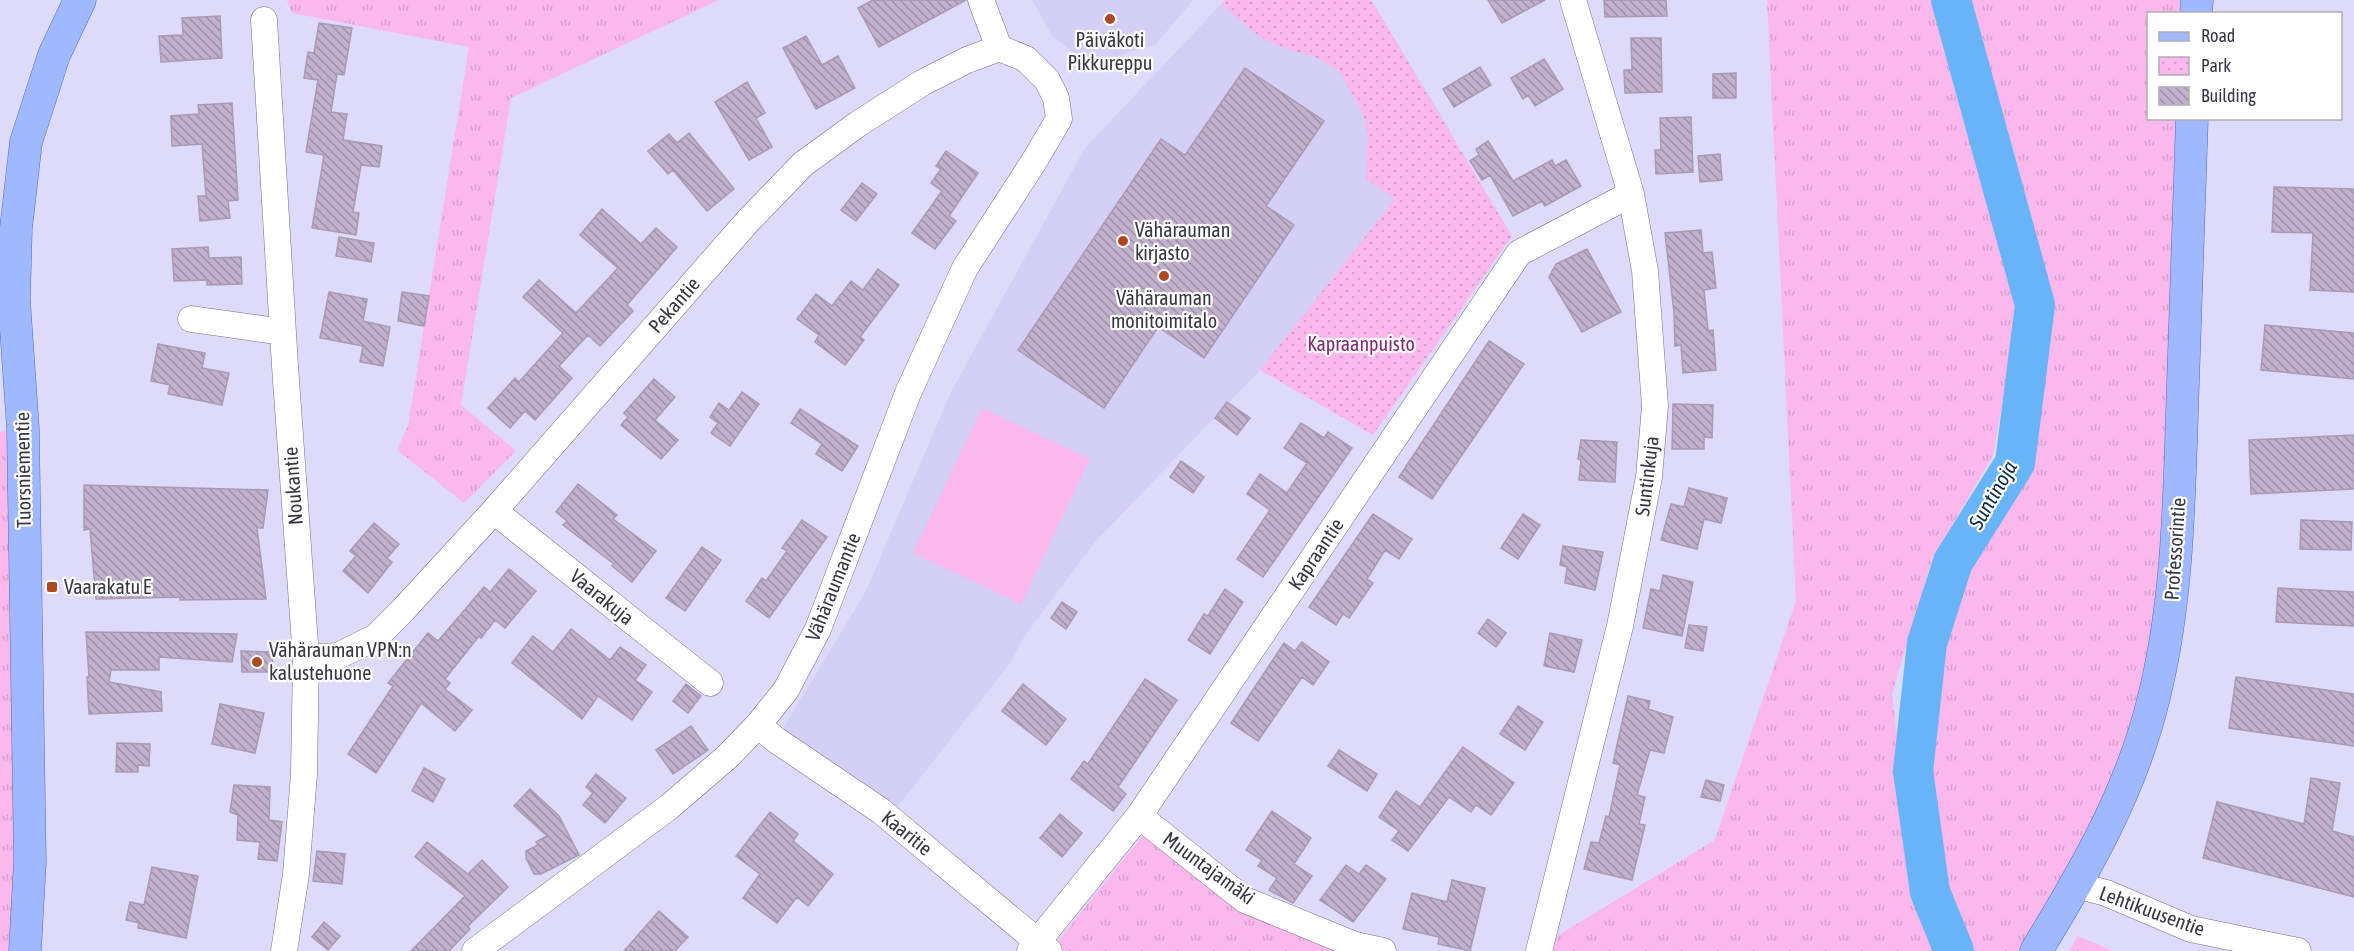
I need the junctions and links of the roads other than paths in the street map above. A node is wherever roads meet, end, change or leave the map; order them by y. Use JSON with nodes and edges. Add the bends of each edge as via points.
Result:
{"nodes":[{"id":1,"x":80,"y":0,"type":"edge"},
{"id":2,"x":981,"y":0,"type":"edge"},
{"id":3,"x":1573,"y":0,"type":"edge"},
{"id":4,"x":264,"y":20,"type":"dead end"},
{"id":5,"x":999,"y":48,"type":"junction"},
{"id":6,"x":2192,"y":120,"type":"edge"},
{"id":7,"x":1632,"y":194,"type":"junction"},
{"id":8,"x":7,"y":284,"type":"edge"},
{"id":9,"x":191,"y":320,"type":"dead end"},
{"id":10,"x":283,"y":332,"type":"junction"},
{"id":11,"x":494,"y":510,"type":"junction"},
{"id":12,"x":306,"y":658,"type":"junction"},
{"id":13,"x":710,"y":683,"type":"dead end"},
{"id":14,"x":758,"y":725,"type":"junction"},
{"id":15,"x":1139,"y":816,"type":"junction"},
{"id":16,"x":2076,"y":885,"type":"junction"},
{"id":17,"x":1040,"y":948,"type":"edge"},
{"id":18,"x":25,"y":951,"type":"edge"},
{"id":19,"x":285,"y":951,"type":"edge"},
{"id":20,"x":475,"y":951,"type":"edge"},
{"id":21,"x":1383,"y":951,"type":"edge"},
{"id":22,"x":1539,"y":951,"type":"edge"},
{"id":23,"x":2036,"y":951,"type":"edge"},
{"id":24,"x":2298,"y":951,"type":"edge"}],
"edges":[{"from":1,"to":8,"type":"main road","name":"Tuorsniementie","via":[[54,55],[26,142]]},
{"from":2,"to":5,"type":"street"},
{"from":3,"to":7,"type":"street","name":"Suntinkuja"},
{"from":4,"to":10,"type":"street","name":"Noukantie"},
{"from":5,"to":11,"type":"street","name":"Pekantie","via":[[922,83],[803,164],[747,222]]},
{"from":5,"to":14,"type":"street","name":"Vähäraumantie","via":[[1026,59],[1047,80],[1056,98],[1059,119],[965,268],[908,393],[818,629],[786,690]]},
{"from":6,"to":16,"type":"main road","name":"Professorintie","via":[[2178,518],[2169,620],[2154,698],[2130,775]]},
{"from":7,"to":15,"type":"street","name":"Kapraantie","via":[[1519,253]]},
{"from":7,"to":22,"type":"street","name":"Suntinkuja","via":[[1651,333],[1655,406],[1649,477],[1620,626]]},
{"from":8,"to":18,"type":"main road","name":"Tuorsniementie","via":[[23,441],[30,861]]},
{"from":9,"to":10,"type":"street"},
{"from":10,"to":12,"type":"street","name":"Noukantie"},
{"from":11,"to":12,"type":"street","name":"Pekantie","via":[[376,637],[338,656]]},
{"from":11,"to":13,"type":"street","name":"Vaarakuja"},
{"from":12,"to":19,"type":"street","name":"Noukantie","via":[[304,774]]},
{"from":14,"to":17,"type":"street","name":"Kaaritie","via":[[881,811]]},
{"from":14,"to":20,"type":"street","name":"Vähäraumantie","via":[[669,807]]},
{"from":15,"to":17,"type":"street","name":"Kapraantie"},
{"from":15,"to":21,"type":"street","name":"Muuntajamäki","via":[[1245,900],[1355,945]]},
{"from":16,"to":23,"type":"main road","name":"Professorintie"},
{"from":16,"to":24,"type":"street","name":"Lehtikuusentie","via":[[2106,893],[2191,929]]}]}
